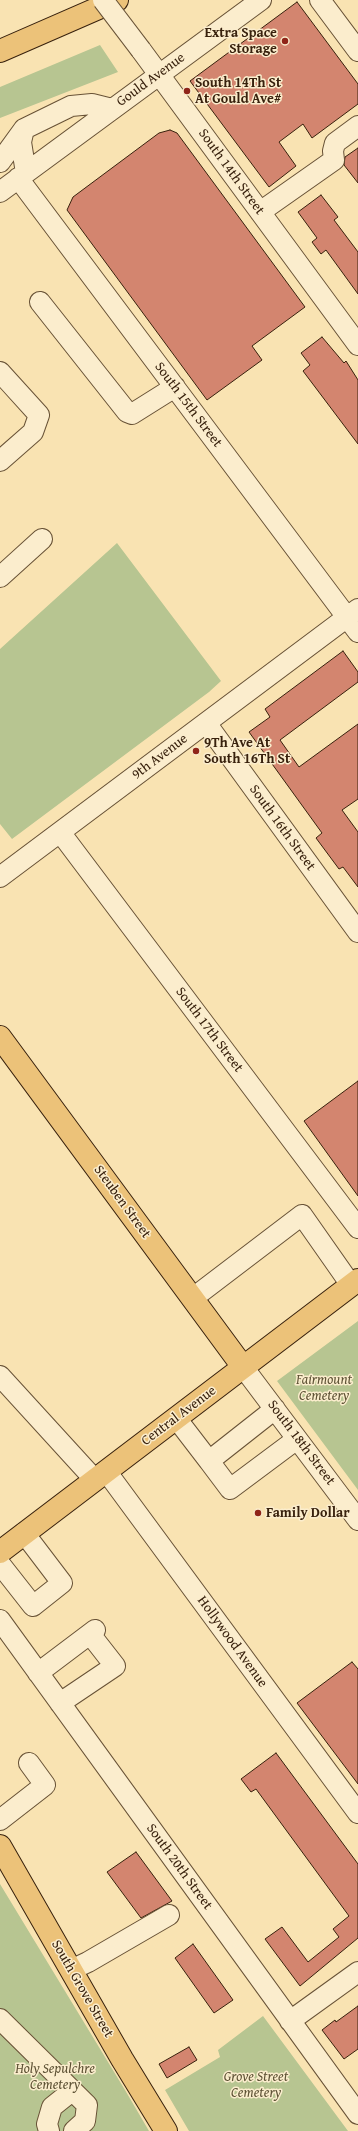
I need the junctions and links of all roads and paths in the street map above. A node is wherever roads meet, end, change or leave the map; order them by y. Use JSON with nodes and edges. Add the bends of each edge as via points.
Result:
{"nodes":[{"id":1,"x":103,"y":0,"type":"edge"},
{"id":2,"x":117,"y":0,"type":"edge"},
{"id":3,"x":261,"y":0,"type":"edge"},
{"id":4,"x":320,"y":0,"type":"edge"},
{"id":5,"x":0,"y":51,"type":"edge"},
{"id":6,"x":358,"y":51,"type":"edge"},
{"id":7,"x":159,"y":75,"type":"junction"},
{"id":8,"x":112,"y":109,"type":"junction"},
{"id":9,"x":358,"y":126,"type":"edge"},
{"id":10,"x":24,"y":129,"type":"junction"},
{"id":11,"x":0,"y":162,"type":"edge"},
{"id":12,"x":22,"y":176,"type":"junction"},
{"id":13,"x":0,"y":192,"type":"edge"},
{"id":14,"x":260,"y":212,"type":"junction"},
{"id":15,"x":40,"y":302,"type":"dead end"},
{"id":16,"x":358,"y":345,"type":"edge"},
{"id":17,"x":0,"y":372,"type":"edge"},
{"id":18,"x":175,"y":387,"type":"junction"},
{"id":19,"x":0,"y":461,"type":"edge"},
{"id":20,"x":42,"y":539,"type":"dead end"},
{"id":21,"x":0,"y":577,"type":"edge"},
{"id":22,"x":354,"y":620,"type":"edge"},
{"id":23,"x":206,"y":723,"type":"junction"},
{"id":24,"x":60,"y":832,"type":"junction"},
{"id":25,"x":0,"y":877,"type":"edge"},
{"id":26,"x":358,"y":932,"type":"edge"},
{"id":27,"x":0,"y":1037,"type":"edge"},
{"id":28,"x":358,"y":1228,"type":"edge"},
{"id":29,"x":355,"y":1282,"type":"edge"},
{"id":30,"x":193,"y":1298,"type":"junction"},
{"id":31,"x":243,"y":1367,"type":"junction"},
{"id":32,"x":0,"y":1376,"type":"edge"},
{"id":33,"x":275,"y":1410,"type":"junction"},
{"id":34,"x":176,"y":1418,"type":"junction"},
{"id":35,"x":297,"y":1439,"type":"junction"},
{"id":36,"x":209,"y":1461,"type":"junction"},
{"id":37,"x":101,"y":1475,"type":"junction"},
{"id":38,"x":358,"y":1520,"type":"edge"},
{"id":39,"x":24,"y":1533,"type":"junction"},
{"id":40,"x":1,"y":1553,"type":"edge"},
{"id":41,"x":0,"y":1620,"type":"edge"},
{"id":42,"x":38,"y":1673,"type":"junction"},
{"id":43,"x":60,"y":1703,"type":"junction"},
{"id":44,"x":29,"y":1763,"type":"dead end"},
{"id":45,"x":358,"y":1813,"type":"edge"},
{"id":46,"x":0,"y":1820,"type":"edge"},
{"id":47,"x":0,"y":1846,"type":"edge"},
{"id":48,"x":169,"y":1915,"type":"dead end"},
{"id":49,"x":71,"y":1970,"type":"junction"},
{"id":50,"x":358,"y":1972,"type":"edge"},
{"id":51,"x":0,"y":2019,"type":"edge"},
{"id":52,"x":290,"y":2021,"type":"junction"},
{"id":53,"x":72,"y":2091,"type":"junction"},
{"id":54,"x":358,"y":2114,"type":"edge"},
{"id":55,"x":49,"y":2131,"type":"edge"},
{"id":56,"x":74,"y":2131,"type":"edge"},
{"id":57,"x":166,"y":2131,"type":"edge"}],
"edges":[{"from":1,"to":7,"type":"street","name":"South 14th Street","bridge":true},
{"from":2,"to":5,"type":"main road"},
{"from":3,"to":7,"type":"street","name":"Gould Avenue"},
{"from":4,"to":6,"type":"street"},
{"from":7,"to":8,"type":"street","name":"Gould Avenue"},
{"from":7,"to":14,"type":"street","name":"South 14th Street"},
{"from":8,"to":10,"type":"street","via":[[92,104],[71,106]]},
{"from":8,"to":12,"type":"street","name":"Gould Avenue"},
{"from":9,"to":14,"type":"street","via":[[335,143],[334,160]]},
{"from":10,"to":11,"type":"street"},
{"from":10,"to":12,"type":"street","via":[[21,142]]},
{"from":12,"to":13,"type":"street","name":"Gould Avenue"},
{"from":12,"to":18,"type":"street","name":"South 15th Street"},
{"from":14,"to":16,"type":"street","name":"South 14th Street"},
{"from":15,"to":18,"type":"street","via":[[126,412],[132,414]]},
{"from":17,"to":19,"type":"street","via":[[39,415],[33,432]]},
{"from":18,"to":22,"type":"street","name":"South 15th Street"},
{"from":20,"to":21,"type":"street"},
{"from":22,"to":23,"type":"street","name":"9th Avenue"},
{"from":23,"to":24,"type":"street","name":"9th Avenue"},
{"from":23,"to":26,"type":"street","name":"South 16th Street"},
{"from":24,"to":25,"type":"street","name":"9th Avenue"},
{"from":24,"to":28,"type":"street","name":"South 17th Street"},
{"from":27,"to":30,"type":"main road","name":"Steuben Street"},
{"from":29,"to":30,"type":"street","via":[[302,1215]]},
{"from":29,"to":31,"type":"main road","name":"Central Avenue"},
{"from":30,"to":31,"type":"main road","name":"Steuben Street"},
{"from":31,"to":33,"type":"street","name":"South 18th Street"},
{"from":31,"to":34,"type":"main road","name":"Central Avenue"},
{"from":32,"to":37,"type":"street","name":"Hollywood Avenue"},
{"from":33,"to":35,"type":"street","name":"South 18th Street"},
{"from":33,"to":36,"type":"street"},
{"from":34,"to":36,"type":"street"},
{"from":34,"to":37,"type":"main road","name":"Central Avenue"},
{"from":35,"to":36,"type":"street","via":[[230,1489]]},
{"from":35,"to":38,"type":"street","name":"South 18th Street"},
{"from":37,"to":39,"type":"main road","name":"Central Avenue"},
{"from":37,"to":45,"type":"street","name":"Hollywood Avenue"},
{"from":39,"to":40,"type":"main road","name":"Central Avenue"},
{"from":39,"to":40,"type":"street","via":[[62,1584],[33,1606]]},
{"from":41,"to":42,"type":"street","name":"South 20th Street"},
{"from":42,"to":43,"type":"street","name":"South 20th Street"},
{"from":42,"to":43,"type":"street","via":[[93,1632],[115,1666]]},
{"from":43,"to":52,"type":"street","name":"South 20th Street"},
{"from":44,"to":46,"type":"street","via":[[45,1785]]},
{"from":47,"to":49,"type":"main road","name":"South Grove Street"},
{"from":48,"to":49,"type":"street"},
{"from":49,"to":57,"type":"main road","name":"South Grove Street"},
{"from":50,"to":52,"type":"street"},
{"from":51,"to":53,"type":"street"},
{"from":52,"to":54,"type":"street","name":"South 20th Street"},
{"from":53,"to":55,"type":"street","via":[[52,2107],[47,2124]]},
{"from":53,"to":56,"type":"street","via":[[87,2105],[85,2121]]}]}
